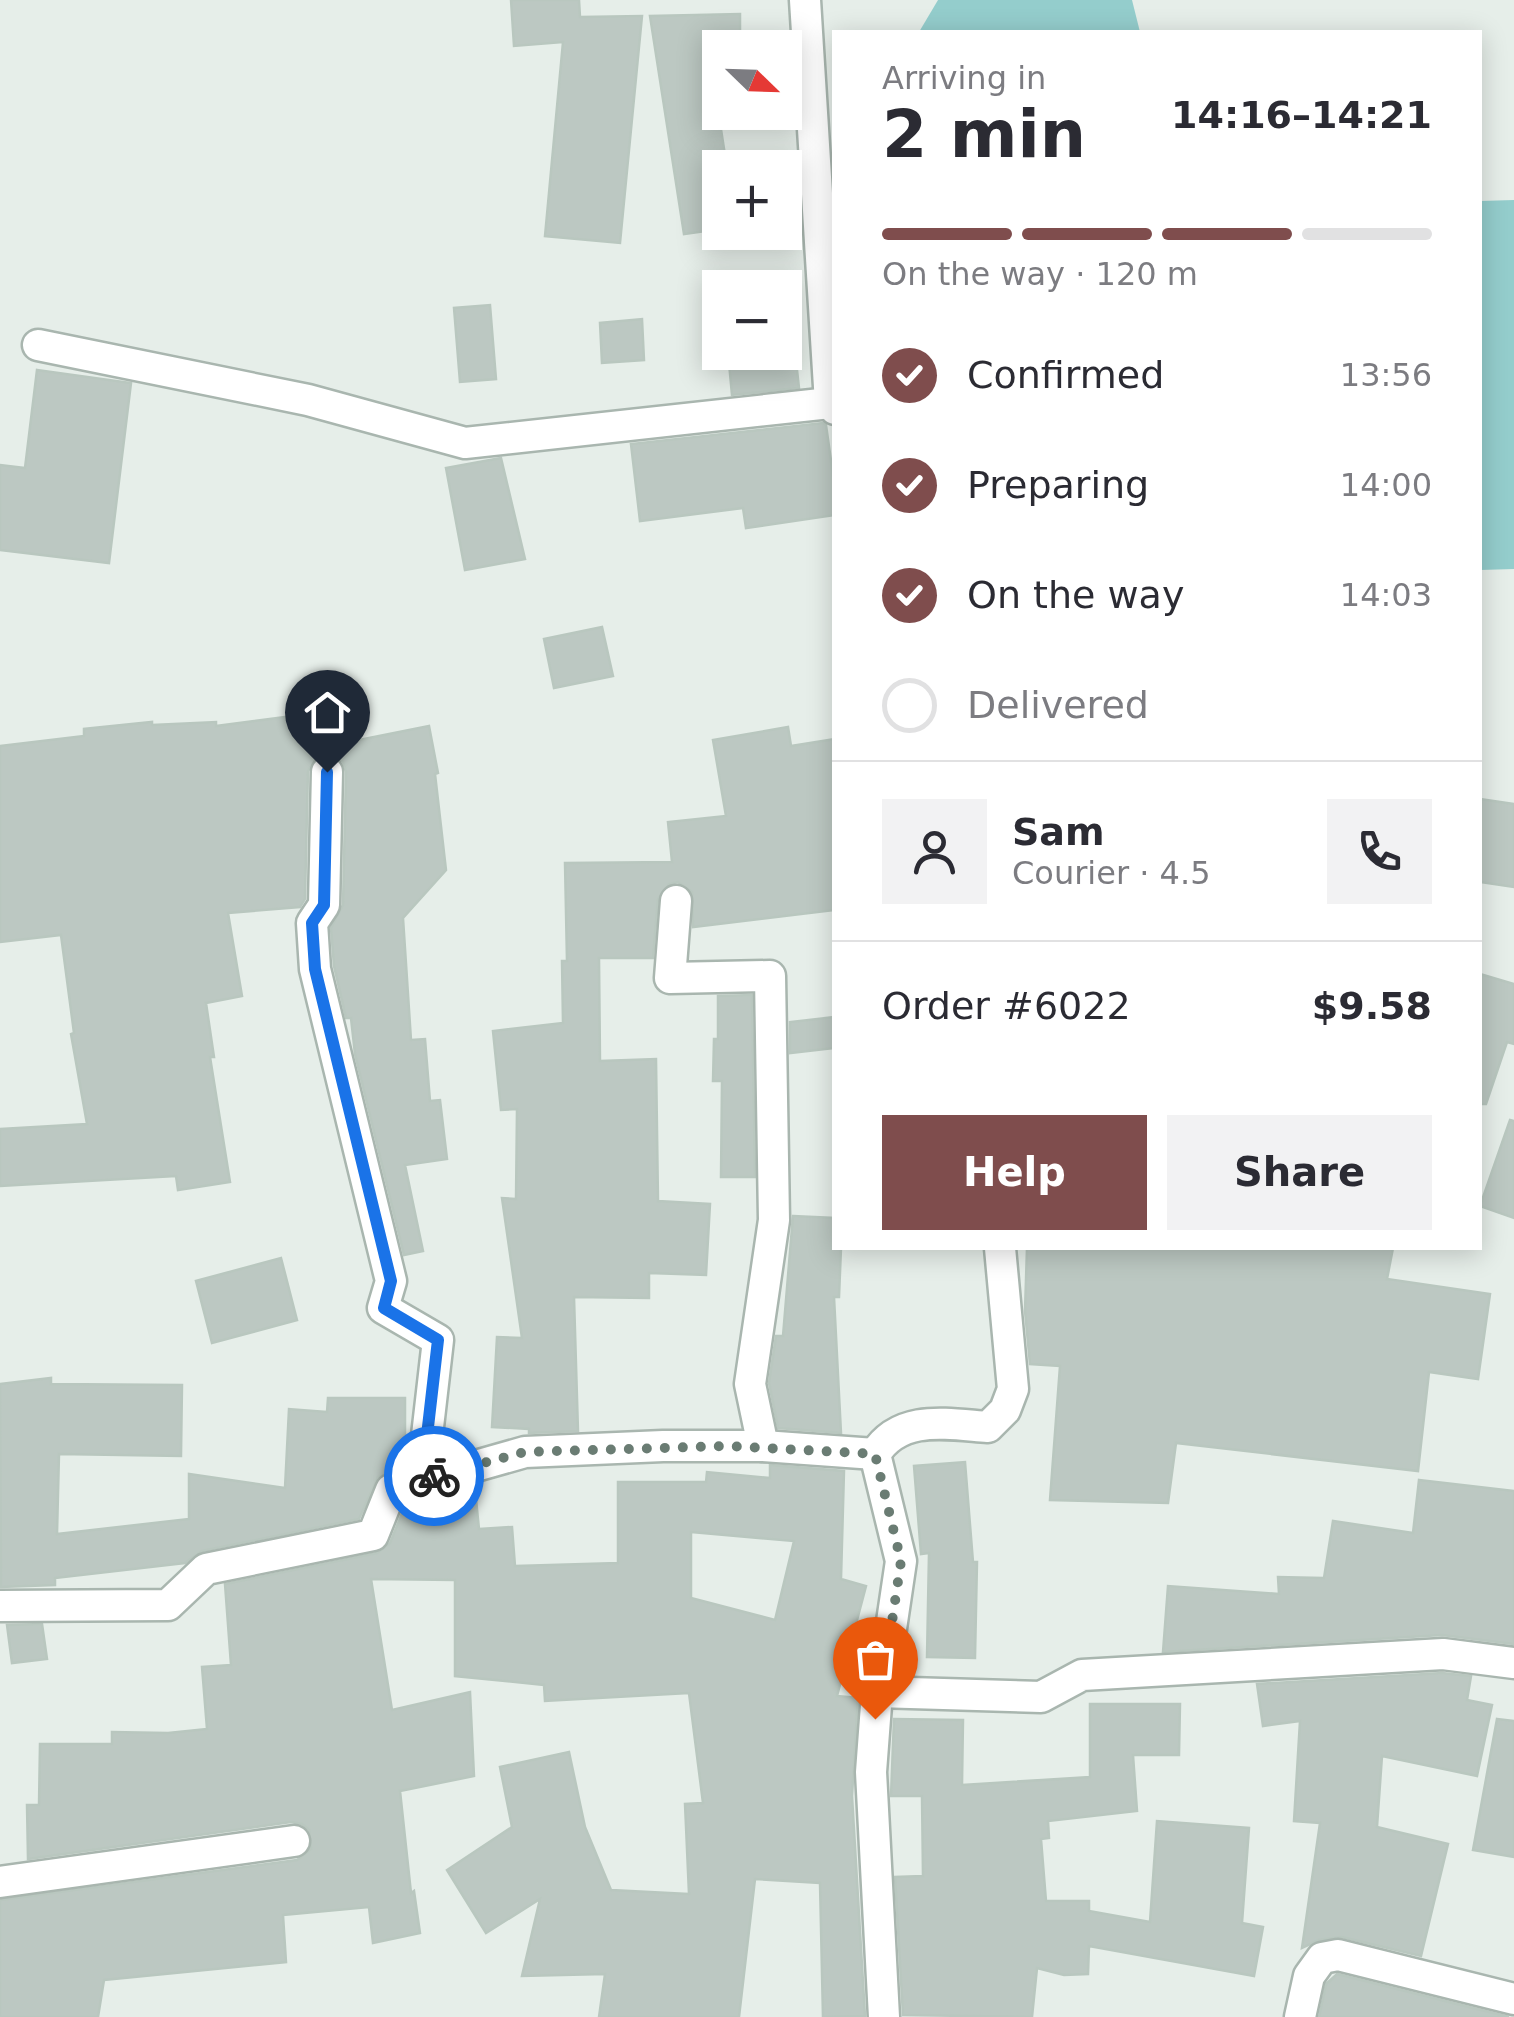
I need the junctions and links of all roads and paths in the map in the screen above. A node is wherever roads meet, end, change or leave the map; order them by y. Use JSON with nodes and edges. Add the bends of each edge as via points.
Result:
{"nodes":[{"id":1,"x":806,"y":0,"type":"edge"},
{"id":2,"x":38,"y":344,"type":"dead end"},
{"id":3,"x":832,"y":406,"type":"edge"},
{"id":4,"x":327,"y":772,"type":"dead end"},
{"id":5,"x":676,"y":900,"type":"dead end"},
{"id":6,"x":1000,"y":1250,"type":"edge"},
{"id":7,"x":762,"y":1446,"type":"junction"},
{"id":8,"x":875,"y":1454,"type":"junction"},
{"id":9,"x":422,"y":1479,"type":"junction"},
{"id":10,"x":0,"y":1606,"type":"edge"},
{"id":11,"x":1514,"y":1663,"type":"edge"},
{"id":12,"x":876,"y":1692,"type":"junction"},
{"id":13,"x":294,"y":1841,"type":"dead end"},
{"id":14,"x":0,"y":1882,"type":"edge"},
{"id":15,"x":1514,"y":1999,"type":"edge"},
{"id":16,"x":884,"y":2017,"type":"edge"},
{"id":17,"x":1300,"y":2017,"type":"edge"}],
"edges":[{"from":1,"to":3,"type":"street"},
{"from":2,"to":3,"type":"street","via":[[308,400],[466,442]]},
{"from":4,"to":9,"type":"street","via":[[324,905],[312,923],[315,969],[391,1281],[384,1308],[438,1340]]},
{"from":5,"to":7,"type":"street","via":[[670,978],[770,976],[774,1220],[750,1384]]},
{"from":6,"to":8,"type":"street","via":[[1013,1390],[1005,1410],[988,1427],[924,1423],[886,1436]]},
{"from":7,"to":8,"type":"street"},
{"from":7,"to":9,"type":"street","via":[[525,1452]]},
{"from":8,"to":12,"type":"street","via":[[901,1561]]},
{"from":9,"to":10,"type":"street","via":[[391,1490],[374,1535],[206,1568],[168,1606]]},
{"from":11,"to":12,"type":"street","via":[[1444,1654],[1082,1675],[1041,1698]]},
{"from":12,"to":16,"type":"street","via":[[871,1772]]},
{"from":13,"to":14,"type":"street"},
{"from":15,"to":17,"type":"street","via":[[1338,1955],[1322,1958],[1309,1976]]}]}
